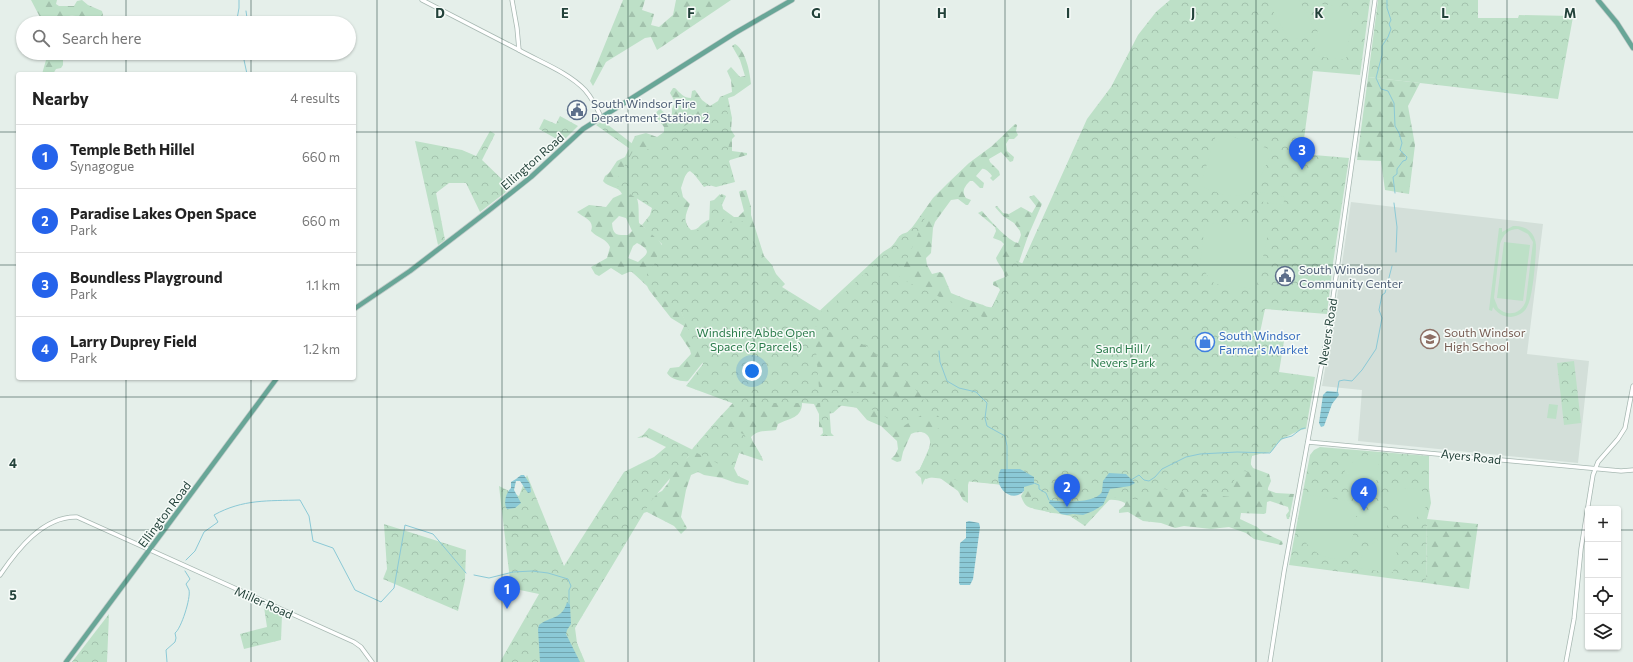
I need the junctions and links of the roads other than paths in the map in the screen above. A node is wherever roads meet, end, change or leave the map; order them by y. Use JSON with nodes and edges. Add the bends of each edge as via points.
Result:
{"nodes":[{"id":1,"x":422,"y":0,"type":"edge"},
{"id":2,"x":512,"y":0,"type":"edge"},
{"id":3,"x":792,"y":0,"type":"edge"},
{"id":4,"x":1375,"y":0,"type":"edge"},
{"id":5,"x":1598,"y":0,"type":"edge"},
{"id":6,"x":1633,"y":48,"type":"edge"},
{"id":7,"x":519,"y":50,"type":"junction"},
{"id":8,"x":601,"y":117,"type":"junction"},
{"id":9,"x":356,"y":307,"type":"edge"},
{"id":10,"x":276,"y":380,"type":"edge"},
{"id":11,"x":1633,"y":386,"type":"edge"},
{"id":12,"x":1308,"y":442,"type":"junction"},
{"id":13,"x":1595,"y":468,"type":"junction"},
{"id":14,"x":1633,"y":470,"type":"edge"},
{"id":15,"x":150,"y":549,"type":"junction"},
{"id":16,"x":0,"y":575,"type":"edge"},
{"id":17,"x":66,"y":662,"type":"edge"},
{"id":18,"x":372,"y":662,"type":"edge"},
{"id":19,"x":1270,"y":662,"type":"edge"},
{"id":20,"x":1566,"y":662,"type":"edge"}],
"edges":[{"from":1,"to":7,"type":"street"},
{"from":2,"to":7,"type":"street"},
{"from":3,"to":8,"type":"main road","name":"Ellington Road"},
{"from":4,"to":12,"type":"street","name":"Nevers Road","via":[[1329,326]]},
{"from":5,"to":6,"type":"main road"},
{"from":7,"to":8,"type":"street","via":[[579,85],[586,91]]},
{"from":8,"to":9,"type":"main road","name":"Ellington Road","via":[[583,129],[531,177],[410,271]]},
{"from":10,"to":15,"type":"main road","name":"Ellington Road"},
{"from":11,"to":13,"type":"street","via":[[1625,428]]},
{"from":12,"to":13,"type":"street","name":"Ayers Road"},
{"from":12,"to":19,"type":"street","name":"Nevers Road"},
{"from":13,"to":14,"type":"street","name":"Ayers Road"},
{"from":13,"to":20,"type":"street"},
{"from":15,"to":16,"type":"street","name":"Miller Road","via":[[77,517],[66,516],[29,539]]},
{"from":15,"to":17,"type":"main road","name":"Ellington Road"},
{"from":15,"to":18,"type":"street","name":"Miller Road","via":[[354,642]]}]}
